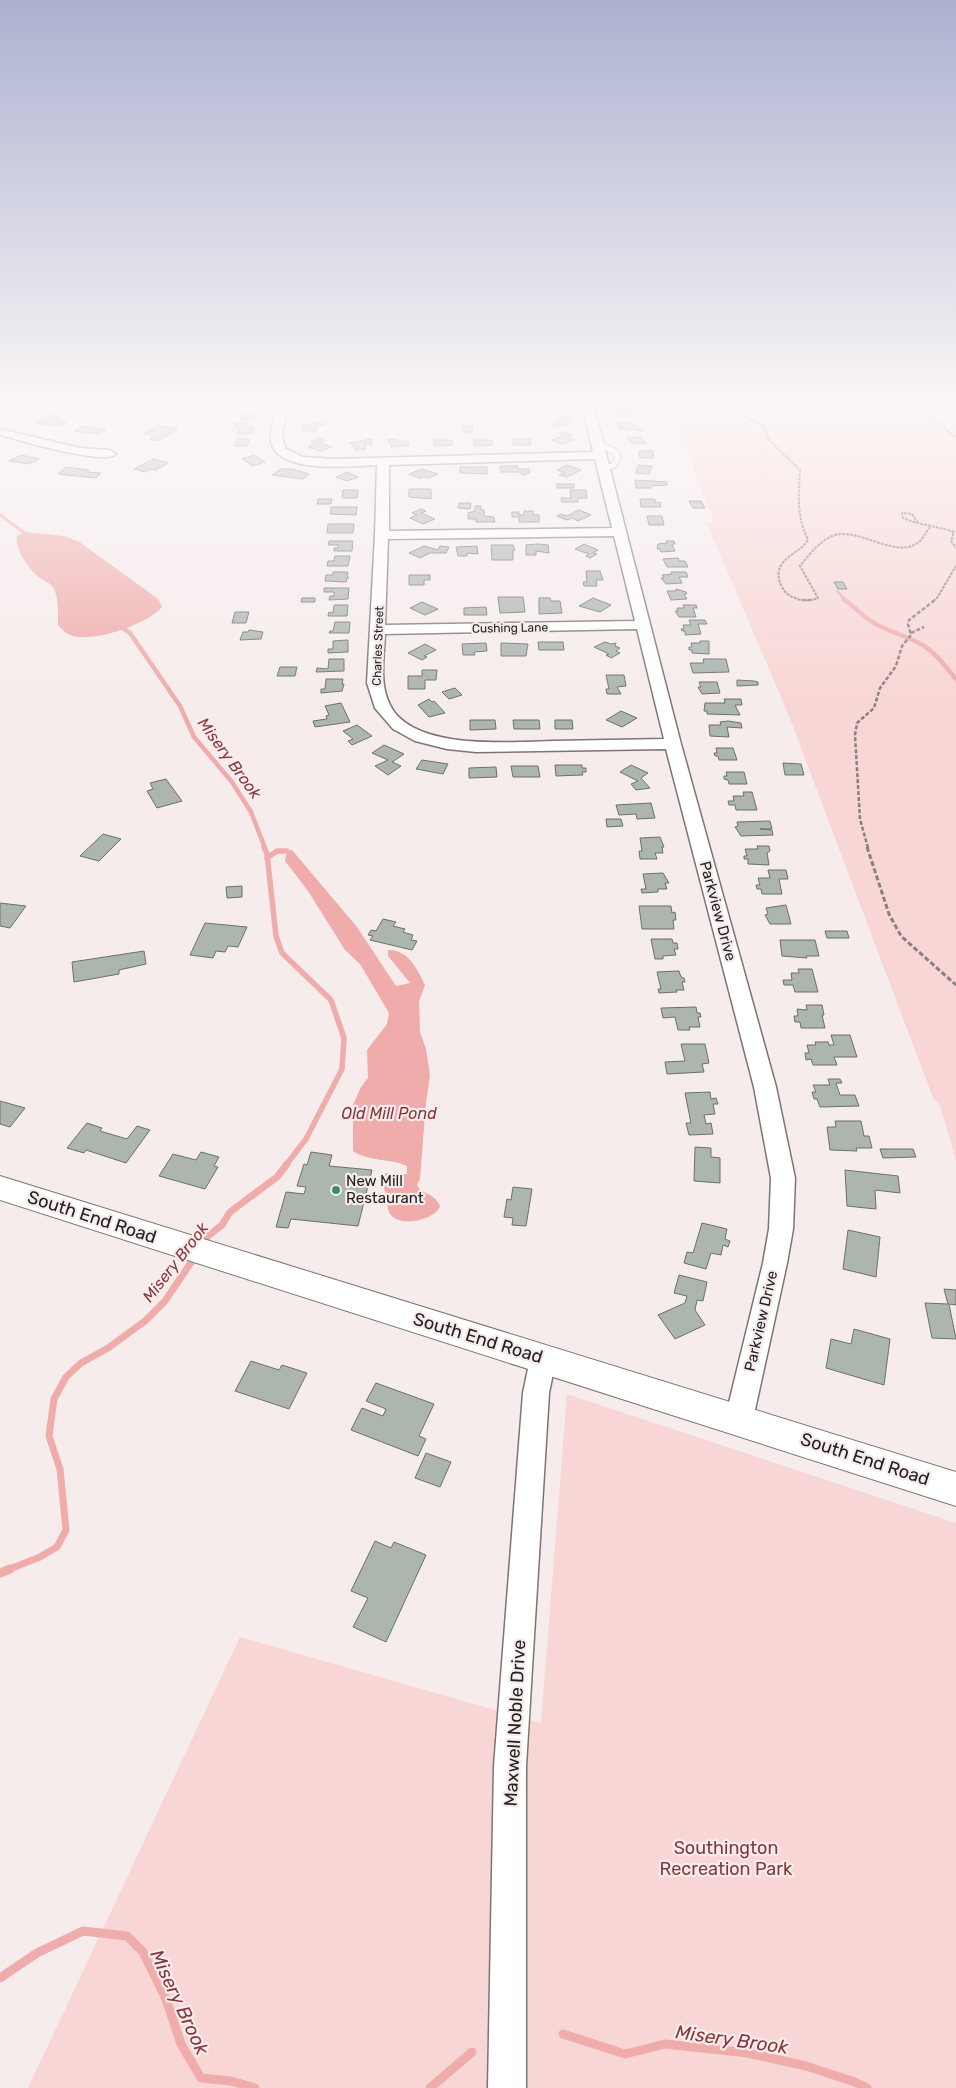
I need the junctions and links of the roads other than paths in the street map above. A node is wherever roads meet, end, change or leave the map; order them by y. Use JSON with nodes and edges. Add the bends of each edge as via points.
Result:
{"nodes":[{"id":1,"x":382,"y":504,"type":"edge"},
{"id":2,"x":613,"y":504,"type":"edge"},
{"id":3,"x":621,"y":532,"type":"junction"},
{"id":4,"x":382,"y":535,"type":"junction"},
{"id":5,"x":642,"y":625,"type":"junction"},
{"id":6,"x":378,"y":630,"type":"junction"},
{"id":7,"x":673,"y":744,"type":"junction"},
{"id":8,"x":0,"y":1188,"type":"edge"},
{"id":9,"x":543,"y":1359,"type":"junction"},
{"id":10,"x":739,"y":1418,"type":"junction"},
{"id":11,"x":956,"y":1489,"type":"edge"},
{"id":12,"x":507,"y":2088,"type":"edge"}],
"edges":[{"from":1,"to":4,"type":"street","name":"Charles Street"},
{"from":2,"to":3,"type":"street","name":"Parkview Drive"},
{"from":3,"to":4,"type":"street"},
{"from":3,"to":5,"type":"street","name":"Parkview Drive"},
{"from":4,"to":6,"type":"street","name":"Charles Street"},
{"from":5,"to":6,"type":"street","name":"Cushing Lane"},
{"from":5,"to":7,"type":"street","name":"Parkview Drive"},
{"from":6,"to":7,"type":"street","name":"Charles Street","via":[[375,683],[380,704],[393,720],[429,740],[485,748]]},
{"from":7,"to":10,"type":"street","name":"Parkview Drive","via":[[765,1087],[783,1178],[781,1229],[775,1263]]},
{"from":8,"to":9,"type":"street","name":"South End Road"},
{"from":9,"to":10,"type":"street","name":"South End Road"},
{"from":9,"to":12,"type":"street","name":"Maxwell Noble Drive","via":[[536,1393],[510,1766]]},
{"from":10,"to":11,"type":"street","name":"South End Road"}]}
